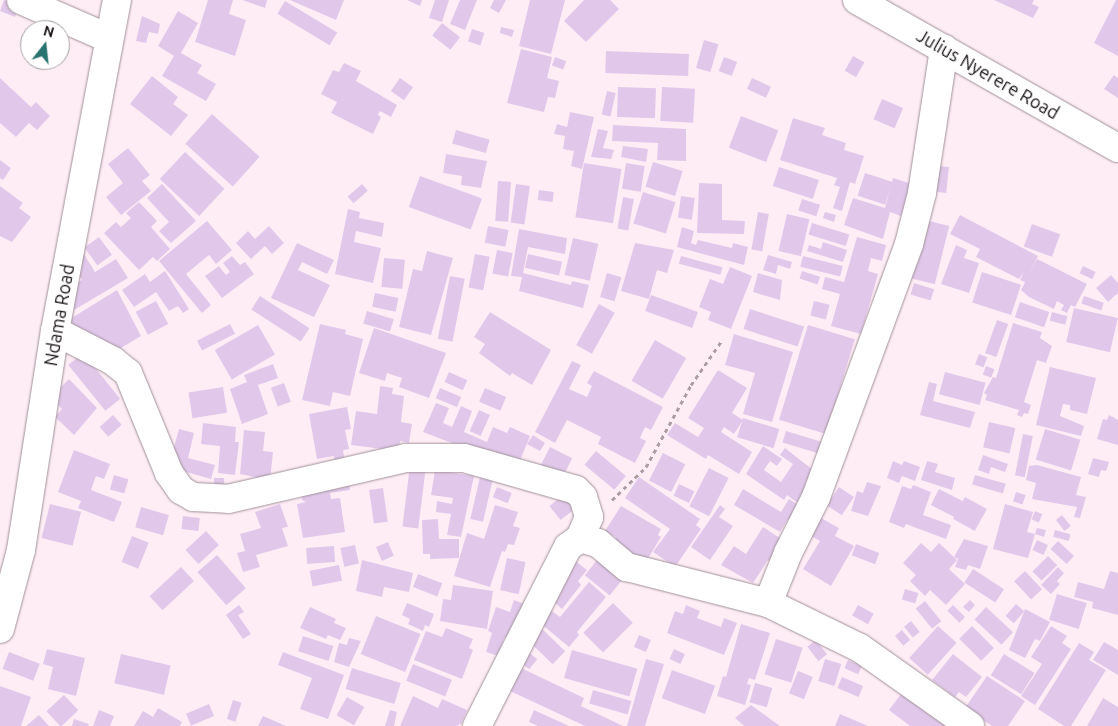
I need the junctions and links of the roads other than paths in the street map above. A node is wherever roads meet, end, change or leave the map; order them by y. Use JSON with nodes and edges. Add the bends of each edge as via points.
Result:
{"nodes":[{"id":1,"x":21,"y":0,"type":"edge"},
{"id":2,"x":117,"y":0,"type":"edge"},
{"id":3,"x":858,"y":0,"type":"edge"},
{"id":4,"x":108,"y":38,"type":"junction"},
{"id":5,"x":944,"y":49,"type":"junction"},
{"id":6,"x":1118,"y":148,"type":"edge"},
{"id":7,"x":56,"y":331,"type":"junction"},
{"id":8,"x":584,"y":528,"type":"junction"},
{"id":9,"x":768,"y":603,"type":"junction"},
{"id":10,"x":0,"y":629,"type":"edge"},
{"id":11,"x":477,"y":726,"type":"edge"},
{"id":12,"x":970,"y":726,"type":"edge"}],
"edges":[{"from":1,"to":4,"type":"main road"},
{"from":2,"to":4,"type":"main road","name":"Ndama Road"},
{"from":3,"to":5,"type":"main road","name":"Julius Nyerere Road"},
{"from":4,"to":7,"type":"main road","name":"Ndama Road"},
{"from":5,"to":6,"type":"main road","name":"Julius Nyerere Road"},
{"from":5,"to":9,"type":"main road","via":[[922,193],[909,244],[833,454]]},
{"from":7,"to":8,"type":"main road","via":[[113,361],[128,373],[169,474],[181,490],[193,497],[228,499],[406,458],[464,458],[576,490],[583,497]]},
{"from":7,"to":10,"type":"main road","name":"Ndama Road","via":[[21,550]]},
{"from":8,"to":9,"type":"main road","via":[[627,567]]},
{"from":8,"to":11,"type":"main road","via":[[568,547]]},
{"from":9,"to":12,"type":"main road","via":[[860,648]]}]}
